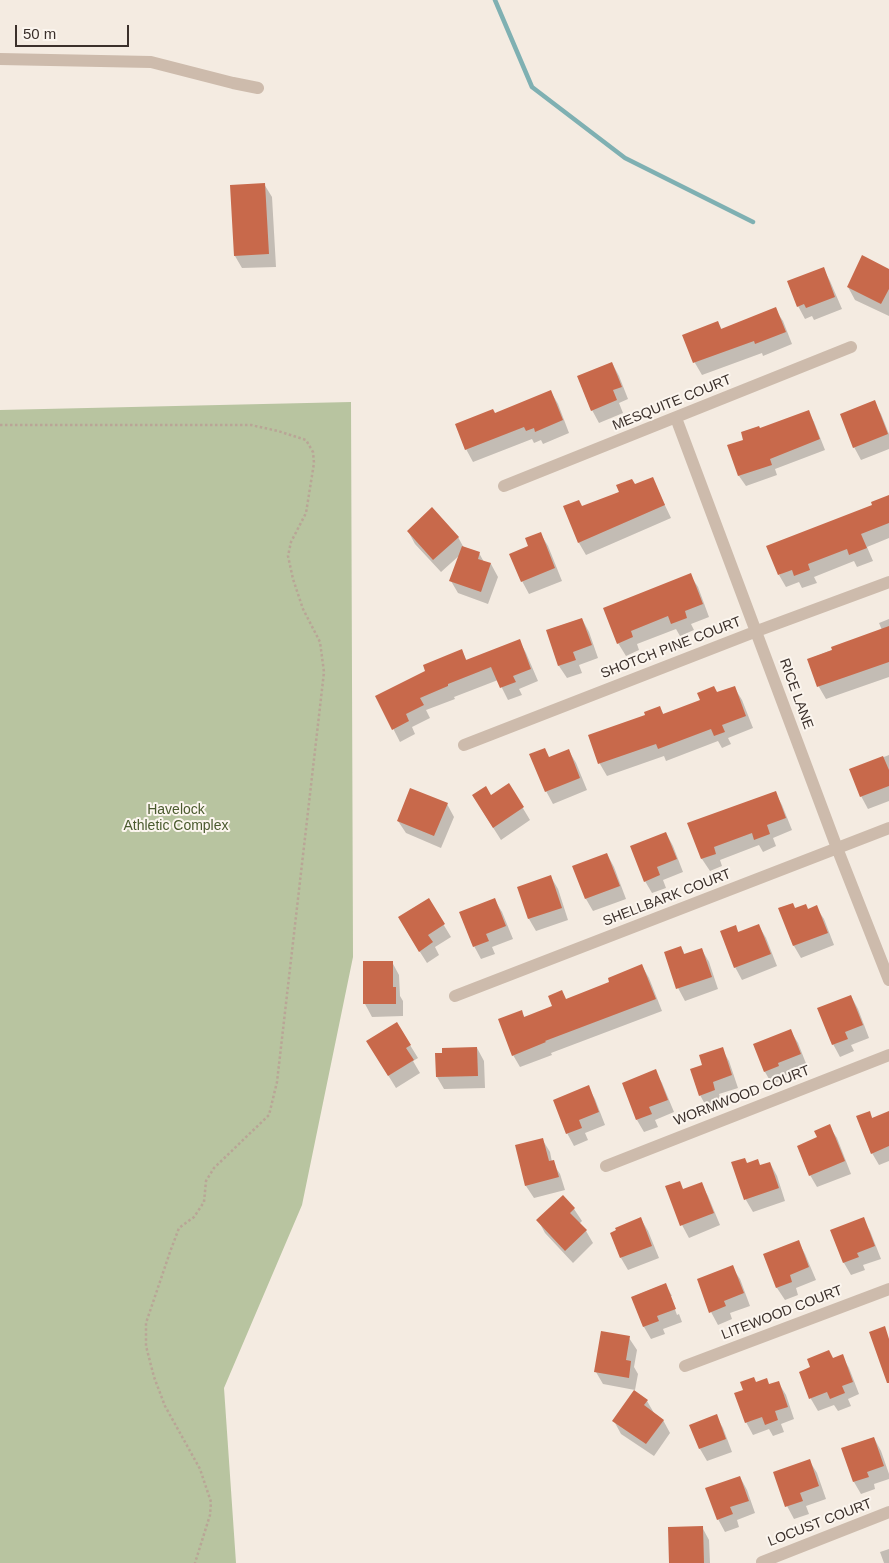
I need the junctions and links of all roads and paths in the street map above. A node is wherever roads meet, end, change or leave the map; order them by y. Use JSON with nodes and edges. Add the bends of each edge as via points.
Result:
{"nodes":[{"id":1,"x":0,"y":59,"type":"edge"},
{"id":2,"x":258,"y":88,"type":"dead end"},
{"id":3,"x":851,"y":347,"type":"dead end"},
{"id":4,"x":676,"y":418,"type":"junction"},
{"id":5,"x":0,"y":425,"type":"edge"},
{"id":6,"x":504,"y":486,"type":"dead end"},
{"id":7,"x":889,"y":582,"type":"edge"},
{"id":8,"x":757,"y":631,"type":"junction"},
{"id":9,"x":464,"y":745,"type":"dead end"},
{"id":10,"x":889,"y":828,"type":"edge"},
{"id":11,"x":837,"y":848,"type":"junction"},
{"id":12,"x":889,"y":980,"type":"edge"},
{"id":13,"x":456,"y":996,"type":"dead end"},
{"id":14,"x":889,"y":1055,"type":"edge"},
{"id":15,"x":606,"y":1166,"type":"dead end"},
{"id":16,"x":889,"y":1289,"type":"edge"},
{"id":17,"x":685,"y":1366,"type":"dead end"},
{"id":18,"x":889,"y":1512,"type":"edge"},
{"id":19,"x":762,"y":1562,"type":"dead end"},
{"id":20,"x":195,"y":1563,"type":"edge"}],
"edges":[{"from":1,"to":2,"type":"street","via":[[151,62]]},
{"from":3,"to":4,"type":"street","name":"MESQUITE COURT"},
{"from":4,"to":6,"type":"street","name":"MESQUITE COURT"},
{"from":4,"to":8,"type":"street","name":"RICE LANE"},
{"from":5,"to":20,"type":"path","via":[[251,425],[306,440],[313,452],[306,513],[291,542],[288,556],[303,608],[320,642],[324,672],[277,1082],[269,1115],[214,1168],[206,1181],[204,1202],[194,1217],[179,1228],[146,1323],[146,1346],[154,1377],[165,1406],[200,1469],[211,1502]]},
{"from":7,"to":8,"type":"street","name":"SHOTCH PINE COURT"},
{"from":8,"to":9,"type":"street","name":"SHOTCH PINE COURT"},
{"from":8,"to":11,"type":"street","name":"RICE LANE"},
{"from":10,"to":11,"type":"street","name":"SHELLBARK COURT"},
{"from":11,"to":12,"type":"street","name":"RICE LANE"},
{"from":11,"to":13,"type":"street","name":"SHELLBARK COURT"},
{"from":14,"to":15,"type":"street","name":"WORMWOOD COURT"},
{"from":16,"to":17,"type":"street","name":"LITEWOOD COURT"},
{"from":18,"to":19,"type":"street","name":"LOCUST COURT"}]}
